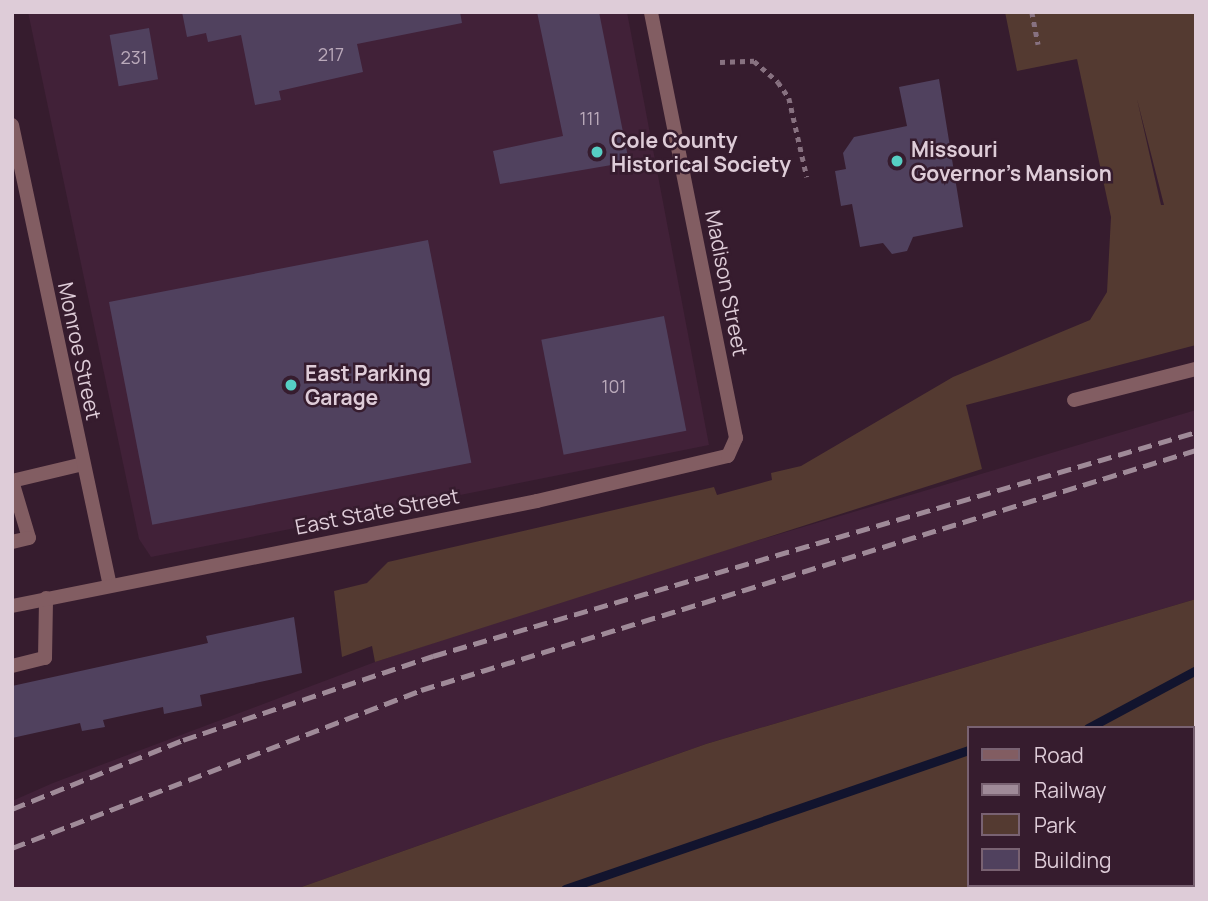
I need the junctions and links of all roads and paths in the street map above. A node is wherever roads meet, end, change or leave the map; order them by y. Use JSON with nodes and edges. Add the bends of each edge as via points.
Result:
{"nodes":[{"id":1,"x":651,"y":12,"type":"edge"},
{"id":2,"x":1032,"y":12,"type":"edge"},
{"id":3,"x":1142,"y":12,"type":"edge"},
{"id":4,"x":1163,"y":12,"type":"edge"},
{"id":5,"x":1038,"y":44,"type":"dead end"},
{"id":6,"x":720,"y":62,"type":"dead end"},
{"id":7,"x":12,"y":125,"type":"edge"},
{"id":8,"x":807,"y":177,"type":"dead end"},
{"id":9,"x":1196,"y":369,"type":"edge"},
{"id":10,"x":1074,"y":400,"type":"dead end"},
{"id":11,"x":736,"y":438,"type":"joint"},
{"id":12,"x":83,"y":464,"type":"junction"},
{"id":13,"x":14,"y":480,"type":"edge"},
{"id":14,"x":12,"y":542,"type":"edge"},
{"id":15,"x":110,"y":584,"type":"junction"},
{"id":16,"x":46,"y":598,"type":"junction"},
{"id":17,"x":12,"y":606,"type":"edge"},
{"id":18,"x":12,"y":666,"type":"edge"}],
"edges":[{"from":1,"to":11,"type":"street","name":"Madison Street"},
{"from":2,"to":5,"type":"path"},
{"from":3,"to":4,"type":"path"},
{"from":6,"to":8,"type":"path","via":[[754,61],[778,82],[789,98]]},
{"from":7,"to":12,"type":"street","name":"Monroe Street"},
{"from":9,"to":10,"type":"street"},
{"from":11,"to":15,"type":"street","name":"East State Street","via":[[728,456],[709,464]]},
{"from":12,"to":13,"type":"street"},
{"from":12,"to":15,"type":"street","name":"Monroe Street"},
{"from":13,"to":14,"type":"street","via":[[29,538]]},
{"from":15,"to":16,"type":"street","name":"East State Street"},
{"from":16,"to":17,"type":"street","name":"East State Street"},
{"from":16,"to":18,"type":"street","via":[[45,658]]}]}
